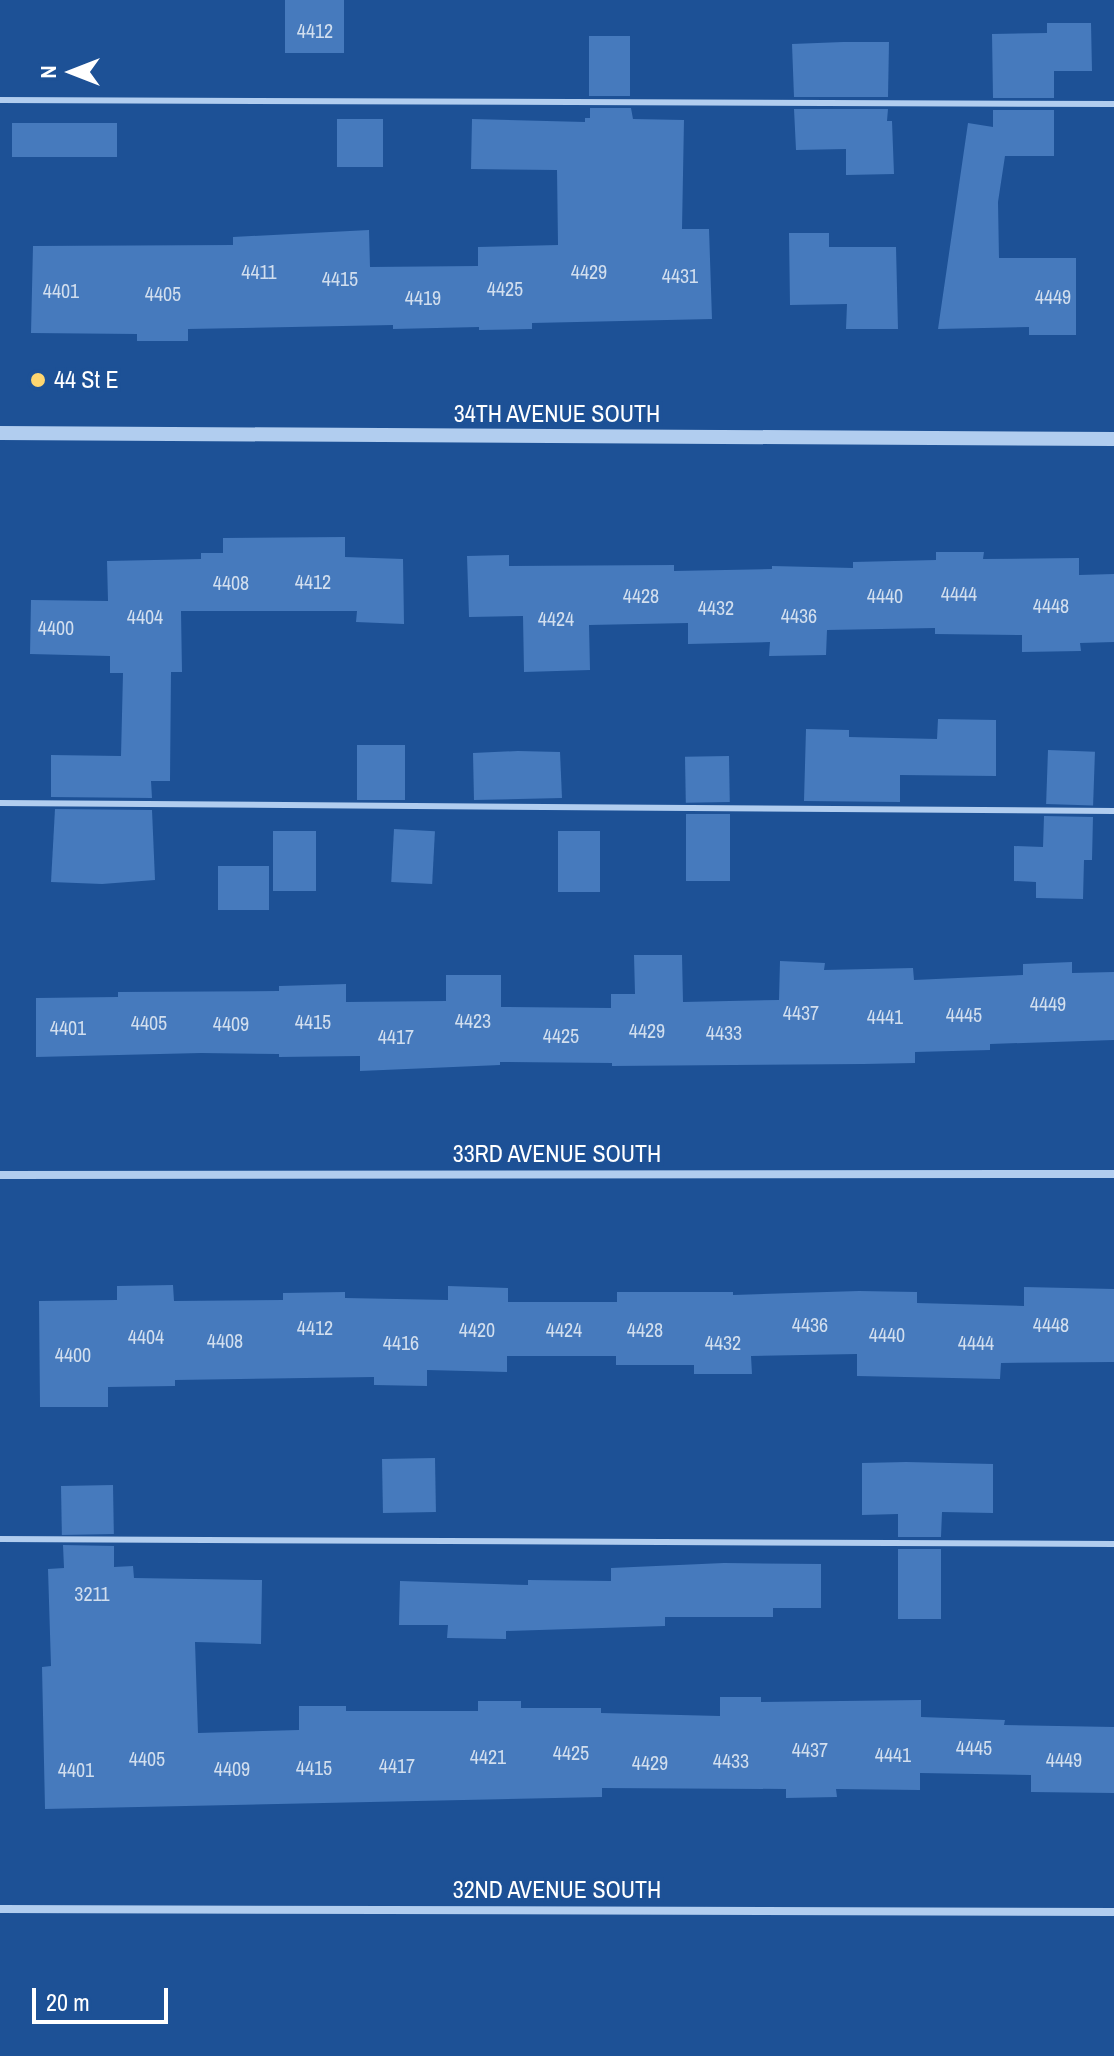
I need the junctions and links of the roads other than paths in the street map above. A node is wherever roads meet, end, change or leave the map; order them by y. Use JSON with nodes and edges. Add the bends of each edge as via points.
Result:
{"nodes":[{"id":1,"x":0,"y":100,"type":"edge"},
{"id":2,"x":1114,"y":104,"type":"edge"},
{"id":3,"x":0,"y":433,"type":"edge"},
{"id":4,"x":1114,"y":439,"type":"edge"},
{"id":5,"x":0,"y":803,"type":"edge"},
{"id":6,"x":1114,"y":811,"type":"edge"},
{"id":7,"x":1114,"y":1174,"type":"edge"},
{"id":8,"x":0,"y":1175,"type":"edge"},
{"id":9,"x":0,"y":1539,"type":"edge"},
{"id":10,"x":1114,"y":1544,"type":"edge"},
{"id":11,"x":0,"y":1909,"type":"edge"},
{"id":12,"x":1114,"y":1912,"type":"edge"}],
"edges":[{"from":1,"to":2,"type":"lane"},
{"from":3,"to":4,"type":"street","name":"34TH AVENUE SOUTH"},
{"from":5,"to":6,"type":"lane"},
{"from":7,"to":8,"type":"street","name":"33RD AVENUE SOUTH"},
{"from":9,"to":10,"type":"lane"},
{"from":11,"to":12,"type":"street","name":"32ND AVENUE SOUTH"}]}
